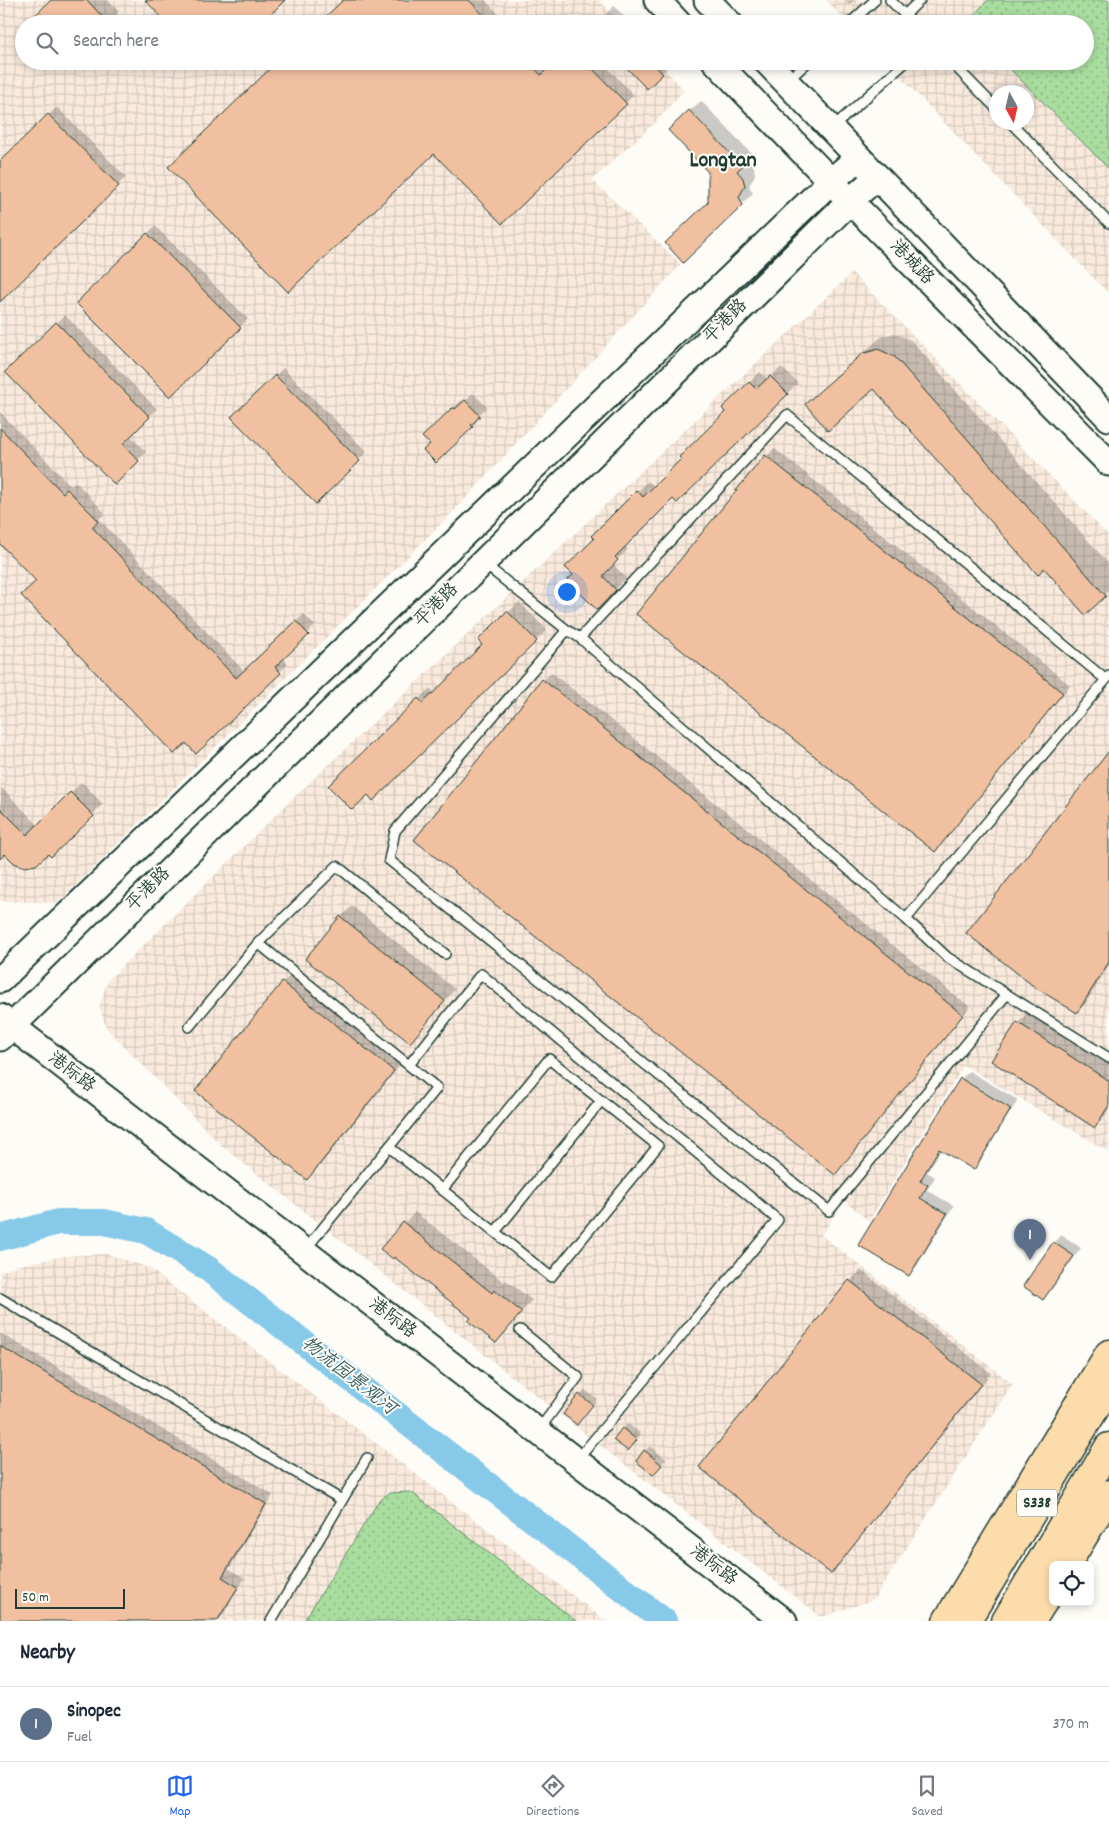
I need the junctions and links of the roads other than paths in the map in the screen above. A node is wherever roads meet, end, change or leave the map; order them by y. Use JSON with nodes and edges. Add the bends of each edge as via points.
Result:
{"nodes":[{"id":1,"x":656,"y":0,"type":"edge"},
{"id":2,"x":707,"y":0,"type":"edge"},
{"id":3,"x":875,"y":0,"type":"edge"},
{"id":4,"x":890,"y":0,"type":"edge"},
{"id":5,"x":920,"y":0,"type":"edge"},
{"id":6,"x":670,"y":15,"type":"edge"},
{"id":7,"x":721,"y":15,"type":"edge"},
{"id":8,"x":859,"y":15,"type":"edge"},
{"id":9,"x":905,"y":15,"type":"joint"},
{"id":10,"x":725,"y":70,"type":"edge"},
{"id":11,"x":775,"y":70,"type":"edge"},
{"id":12,"x":799,"y":70,"type":"edge"},
{"id":13,"x":897,"y":70,"type":"edge"},
{"id":14,"x":959,"y":70,"type":"edge"},
{"id":15,"x":786,"y":82,"type":"junction"},
{"id":16,"x":989,"y":101,"type":"edge"},
{"id":17,"x":831,"y":129,"type":"junction"},
{"id":18,"x":1018,"y":130,"type":"edge"},
{"id":19,"x":858,"y":158,"type":"junction"},
{"id":20,"x":877,"y":177,"type":"junction"},
{"id":21,"x":830,"y":181,"type":"junction"},
{"id":22,"x":850,"y":200,"type":"junction"},
{"id":23,"x":1109,"y":223,"type":"edge"},
{"id":24,"x":1109,"y":418,"type":"edge"},
{"id":25,"x":1109,"y":463,"type":"edge"},
{"id":26,"x":482,"y":562,"type":"junction"},
{"id":27,"x":567,"y":630,"type":"junction"},
{"id":28,"x":580,"y":638,"type":"junction"},
{"id":29,"x":1107,"y":678,"type":"edge"},
{"id":30,"x":906,"y":919,"type":"junction"},
{"id":31,"x":258,"y":944,"type":"junction"},
{"id":32,"x":445,"y":954,"type":"dead end"},
{"id":33,"x":0,"y":980,"type":"edge"},
{"id":34,"x":1006,"y":994,"type":"junction"},
{"id":35,"x":3,"y":1027,"type":"edge"},
{"id":36,"x":189,"y":1027,"type":"dead end"},
{"id":37,"x":1109,"y":1058,"type":"edge"},
{"id":38,"x":409,"y":1065,"type":"junction"},
{"id":39,"x":601,"y":1101,"type":"junction"},
{"id":40,"x":389,"y":1147,"type":"junction"},
{"id":41,"x":442,"y":1190,"type":"junction"},
{"id":42,"x":495,"y":1232,"type":"junction"},
{"id":43,"x":304,"y":1252,"type":"junction"},
{"id":44,"x":0,"y":1298,"type":"edge"},
{"id":45,"x":520,"y":1330,"type":"dead end"},
{"id":46,"x":1109,"y":1354,"type":"edge"},
{"id":47,"x":1109,"y":1384,"type":"edge"},
{"id":48,"x":538,"y":1431,"type":"junction"},
{"id":49,"x":1109,"y":1447,"type":"edge"},
{"id":50,"x":367,"y":1458,"type":"dead end"},
{"id":51,"x":576,"y":1460,"type":"junction"},
{"id":52,"x":1109,"y":1494,"type":"edge"},
{"id":53,"x":342,"y":1500,"type":"junction"},
{"id":54,"x":1068,"y":1561,"type":"edge"},
{"id":55,"x":1049,"y":1592,"type":"edge"},
{"id":56,"x":270,"y":1621,"type":"edge"},
{"id":57,"x":784,"y":1621,"type":"edge"},
{"id":58,"x":947,"y":1621,"type":"edge"},
{"id":59,"x":966,"y":1621,"type":"edge"},
{"id":60,"x":1006,"y":1621,"type":"edge"},
{"id":61,"x":1031,"y":1621,"type":"edge"}],
"edges":[{"from":1,"to":6,"type":"street"},
{"from":2,"to":7,"type":"street"},
{"from":3,"to":8,"type":"lane"},
{"from":4,"to":9,"type":"lane"},
{"from":5,"to":9,"type":"lane"},
{"from":10,"to":21,"type":"street","name":"港城路"},
{"from":11,"to":15,"type":"street"},
{"from":12,"to":15,"type":"lane"},
{"from":13,"to":17,"type":"lane"},
{"from":14,"to":16,"type":"lane"},
{"from":15,"to":17,"type":"street"},
{"from":17,"to":19,"type":"street"},
{"from":18,"to":23,"type":"lane"},
{"from":19,"to":20,"type":"street"},
{"from":19,"to":21,"type":"street","name":"平港路"},
{"from":20,"to":22,"type":"street","name":"平港路"},
{"from":20,"to":24,"type":"street"},
{"from":21,"to":22,"type":"street","name":"港城路"},
{"from":21,"to":33,"type":"street","name":"平港路"},
{"from":22,"to":25,"type":"street","name":"港城路"},
{"from":22,"to":26,"type":"street","name":"平港路"},
{"from":26,"to":27,"type":"lane"},
{"from":26,"to":35,"type":"street","name":"平港路"},
{"from":27,"to":28,"type":"lane"},
{"from":27,"to":34,"type":"lane","via":[[395,831],[389,860],[829,1211]]},
{"from":28,"to":29,"type":"lane","via":[[787,415]]},
{"from":28,"to":30,"type":"lane"},
{"from":29,"to":30,"type":"lane"},
{"from":30,"to":34,"type":"lane","via":[[947,958]]},
{"from":31,"to":32,"type":"lane","via":[[337,866]]},
{"from":31,"to":36,"type":"lane"},
{"from":31,"to":38,"type":"lane"},
{"from":34,"to":37,"type":"lane"},
{"from":35,"to":43,"type":"street","name":"港际路"},
{"from":38,"to":40,"type":"lane","via":[[437,1088]]},
{"from":38,"to":51,"type":"lane","via":[[482,974],[778,1220]]},
{"from":39,"to":41,"type":"lane","via":[[549,1059]]},
{"from":39,"to":42,"type":"lane"},
{"from":39,"to":42,"type":"lane","via":[[658,1146],[620,1193],[551,1277]]},
{"from":40,"to":41,"type":"lane"},
{"from":40,"to":43,"type":"lane"},
{"from":41,"to":42,"type":"lane"},
{"from":43,"to":48,"type":"street","name":"港际路"},
{"from":44,"to":53,"type":"lane"},
{"from":45,"to":48,"type":"lane","via":[[578,1377]]},
{"from":46,"to":58,"type":"main road"},
{"from":47,"to":59,"type":"main road","number":"S338"},
{"from":48,"to":51,"type":"street","name":"港际路"},
{"from":49,"to":60,"type":"main road","number":"S338"},
{"from":50,"to":53,"type":"lane"},
{"from":51,"to":57,"type":"street","name":"港际路"},
{"from":52,"to":54,"type":"main road"},
{"from":53,"to":56,"type":"lane"},
{"from":55,"to":61,"type":"main road"}]}
